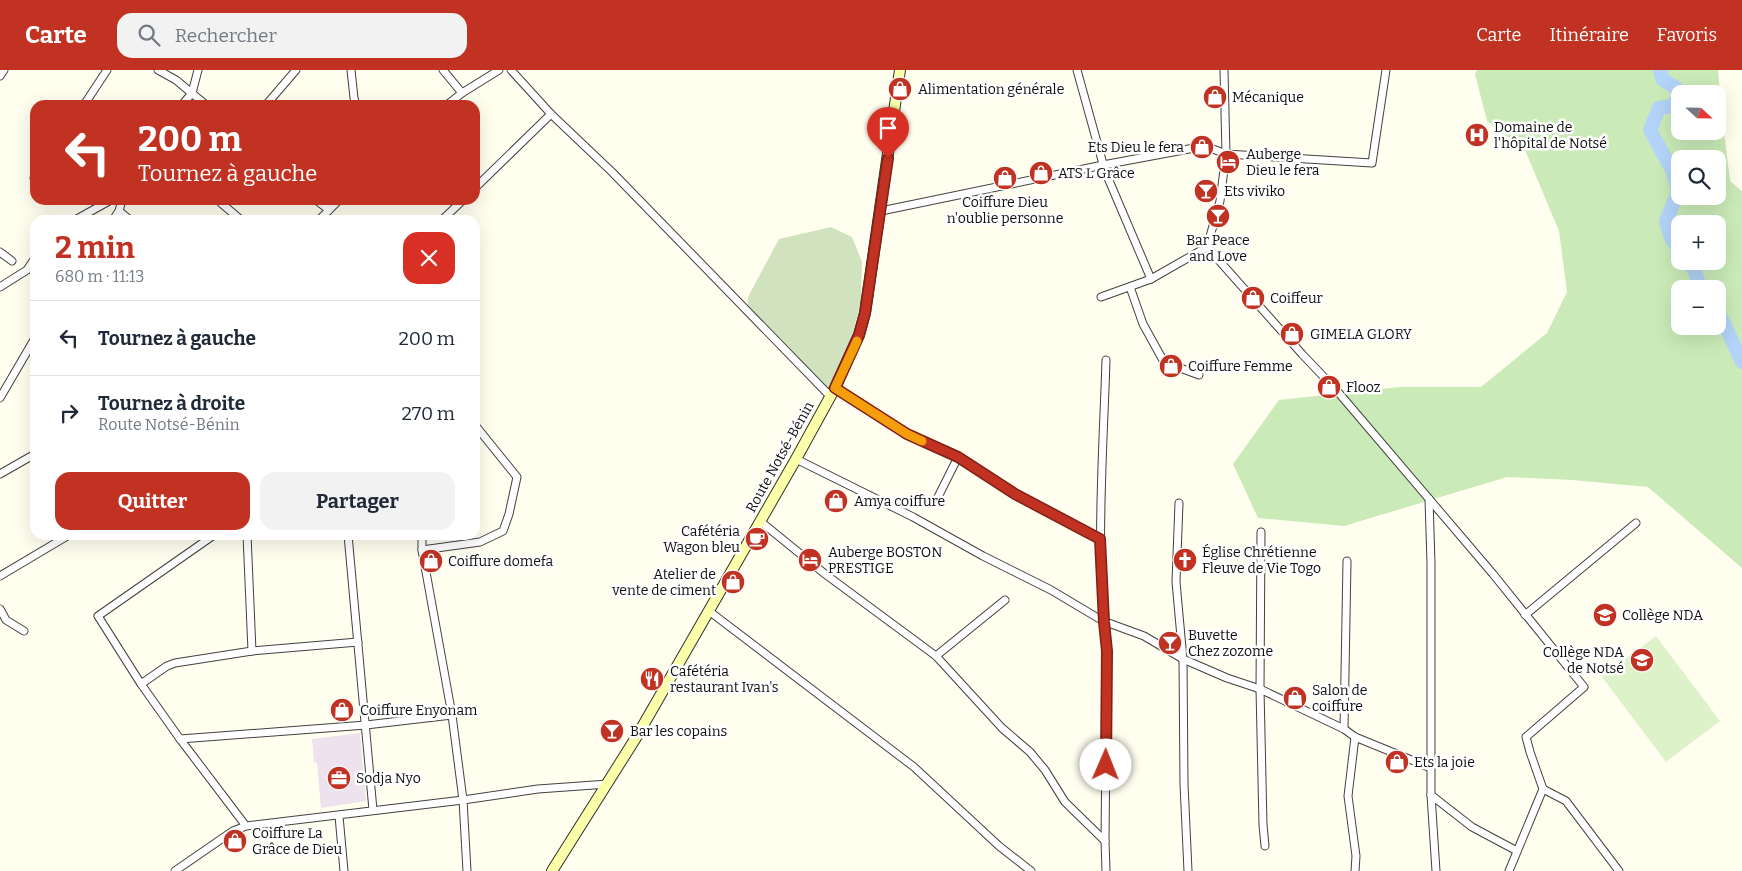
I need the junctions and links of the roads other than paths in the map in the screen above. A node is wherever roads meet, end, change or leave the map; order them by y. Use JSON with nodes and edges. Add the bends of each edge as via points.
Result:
{"nodes":[{"id":1,"x":4,"y":70,"type":"edge"},
{"id":2,"x":107,"y":70,"type":"edge"},
{"id":3,"x":158,"y":70,"type":"edge"},
{"id":4,"x":198,"y":70,"type":"edge"},
{"id":5,"x":296,"y":70,"type":"edge"},
{"id":6,"x":351,"y":70,"type":"edge"},
{"id":7,"x":443,"y":70,"type":"edge"},
{"id":8,"x":499,"y":70,"type":"edge"},
{"id":9,"x":512,"y":70,"type":"edge"},
{"id":10,"x":900,"y":70,"type":"edge"},
{"id":11,"x":1077,"y":70,"type":"edge"},
{"id":12,"x":1224,"y":70,"type":"edge"},
{"id":13,"x":1386,"y":70,"type":"edge"},
{"id":14,"x":0,"y":76,"type":"edge"},
{"id":15,"x":192,"y":93,"type":"junction"},
{"id":16,"x":462,"y":93,"type":"junction"},
{"id":17,"x":87,"y":100,"type":"edge"},
{"id":18,"x":186,"y":100,"type":"edge"},
{"id":19,"x":200,"y":100,"type":"edge"},
{"id":20,"x":270,"y":100,"type":"edge"},
{"id":21,"x":355,"y":100,"type":"edge"},
{"id":22,"x":453,"y":100,"type":"edge"},
{"id":23,"x":551,"y":114,"type":"junction"},
{"id":24,"x":1226,"y":154,"type":"junction"},
{"id":25,"x":1104,"y":165,"type":"junction"},
{"id":26,"x":480,"y":183,"type":"edge"},
{"id":27,"x":102,"y":205,"type":"edge"},
{"id":28,"x":120,"y":205,"type":"edge"},
{"id":29,"x":223,"y":205,"type":"edge"},
{"id":30,"x":322,"y":205,"type":"edge"},
{"id":31,"x":334,"y":205,"type":"edge"},
{"id":32,"x":458,"y":205,"type":"edge"},
{"id":33,"x":328,"y":210,"type":"junction"},
{"id":34,"x":881,"y":210,"type":"junction"},
{"id":35,"x":118,"y":211,"type":"junction"},
{"id":36,"x":84,"y":215,"type":"edge"},
{"id":37,"x":116,"y":215,"type":"edge"},
{"id":38,"x":123,"y":215,"type":"edge"},
{"id":39,"x":235,"y":215,"type":"edge"},
{"id":40,"x":324,"y":215,"type":"edge"},
{"id":41,"x":447,"y":215,"type":"edge"},
{"id":42,"x":1207,"y":247,"type":"junction"},
{"id":43,"x":0,"y":252,"type":"edge"},
{"id":44,"x":12,"y":260,"type":"dead end"},
{"id":45,"x":30,"y":266,"type":"edge"},
{"id":46,"x":1151,"y":280,"type":"junction"},
{"id":47,"x":0,"y":287,"type":"edge"},
{"id":48,"x":1130,"y":287,"type":"junction"},
{"id":49,"x":1101,"y":297,"type":"dead end"},
{"id":50,"x":30,"y":347,"type":"edge"},
{"id":51,"x":1106,"y":360,"type":"dead end"},
{"id":52,"x":1199,"y":375,"type":"dead end"},
{"id":53,"x":832,"y":392,"type":"junction"},
{"id":54,"x":0,"y":398,"type":"edge"},
{"id":55,"x":480,"y":431,"type":"edge"},
{"id":56,"x":30,"y":457,"type":"edge"},
{"id":57,"x":958,"y":457,"type":"junction"},
{"id":58,"x":796,"y":459,"type":"junction"},
{"id":59,"x":0,"y":474,"type":"edge"},
{"id":60,"x":1429,"y":498,"type":"junction"},
{"id":61,"x":936,"y":501,"type":"dead end"},
{"id":62,"x":1179,"y":503,"type":"dead end"},
{"id":63,"x":760,"y":521,"type":"junction"},
{"id":64,"x":1636,"y":523,"type":"dead end"},
{"id":65,"x":1260,"y":532,"type":"dead end"},
{"id":66,"x":1100,"y":539,"type":"junction"},
{"id":67,"x":61,"y":540,"type":"edge"},
{"id":68,"x":207,"y":540,"type":"edge"},
{"id":69,"x":247,"y":540,"type":"edge"},
{"id":70,"x":348,"y":540,"type":"edge"},
{"id":71,"x":422,"y":540,"type":"edge"},
{"id":72,"x":422,"y":550,"type":"junction"},
{"id":73,"x":1347,"y":561,"type":"dead end"},
{"id":74,"x":0,"y":576,"type":"edge"},
{"id":75,"x":1005,"y":600,"type":"dead end"},
{"id":76,"x":0,"y":609,"type":"edge"},
{"id":77,"x":708,"y":611,"type":"junction"},
{"id":78,"x":1526,"y":615,"type":"junction"},
{"id":79,"x":1104,"y":622,"type":"junction"},
{"id":80,"x":24,"y":631,"type":"dead end"},
{"id":81,"x":358,"y":642,"type":"junction"},
{"id":82,"x":252,"y":651,"type":"junction"},
{"id":83,"x":936,"y":656,"type":"junction"},
{"id":84,"x":1183,"y":659,"type":"junction"},
{"id":85,"x":141,"y":684,"type":"junction"},
{"id":86,"x":1260,"y":689,"type":"junction"},
{"id":87,"x":452,"y":715,"type":"junction"},
{"id":88,"x":366,"y":725,"type":"junction"},
{"id":89,"x":1344,"y":729,"type":"junction"},
{"id":90,"x":1355,"y":737,"type":"junction"},
{"id":91,"x":180,"y":739,"type":"junction"},
{"id":92,"x":1431,"y":768,"type":"junction"},
{"id":93,"x":608,"y":784,"type":"junction"},
{"id":94,"x":1543,"y":789,"type":"junction"},
{"id":95,"x":1431,"y":794,"type":"junction"},
{"id":96,"x":463,"y":800,"type":"junction"},
{"id":97,"x":374,"y":810,"type":"junction"},
{"id":98,"x":339,"y":816,"type":"junction"},
{"id":99,"x":246,"y":826,"type":"junction"},
{"id":100,"x":1104,"y":841,"type":"junction"},
{"id":101,"x":1265,"y":846,"type":"dead end"},
{"id":102,"x":1517,"y":851,"type":"junction"},
{"id":103,"x":175,"y":871,"type":"edge"},
{"id":104,"x":344,"y":871,"type":"edge"},
{"id":105,"x":468,"y":871,"type":"edge"},
{"id":106,"x":552,"y":871,"type":"edge"},
{"id":107,"x":1031,"y":871,"type":"edge"},
{"id":108,"x":1106,"y":871,"type":"edge"},
{"id":109,"x":1188,"y":871,"type":"edge"},
{"id":110,"x":1355,"y":871,"type":"edge"},
{"id":111,"x":1436,"y":871,"type":"edge"},
{"id":112,"x":1509,"y":871,"type":"edge"},
{"id":113,"x":1619,"y":871,"type":"edge"}],
"edges":[{"from":1,"to":14,"type":"street"},
{"from":2,"to":17,"type":"street"},
{"from":3,"to":15,"type":"street"},
{"from":4,"to":15,"type":"street"},
{"from":5,"to":20,"type":"street"},
{"from":6,"to":21,"type":"street"},
{"from":7,"to":16,"type":"street"},
{"from":8,"to":16,"type":"street"},
{"from":9,"to":23,"type":"street"},
{"from":10,"to":34,"type":"main road","name":"Route Notsé-Bénin"},
{"from":11,"to":25,"type":"street"},
{"from":12,"to":24,"type":"street"},
{"from":13,"to":24,"type":"street","via":[[1372,163]]},
{"from":15,"to":18,"type":"street"},
{"from":15,"to":19,"type":"street"},
{"from":16,"to":22,"type":"street"},
{"from":23,"to":26,"type":"street"},
{"from":23,"to":53,"type":"street"},
{"from":24,"to":25,"type":"street","via":[[1205,146]]},
{"from":24,"to":42,"type":"street","via":[[1220,201]]},
{"from":25,"to":34,"type":"street"},
{"from":25,"to":46,"type":"street"},
{"from":27,"to":36,"type":"street"},
{"from":28,"to":35,"type":"street"},
{"from":29,"to":39,"type":"street"},
{"from":30,"to":33,"type":"street"},
{"from":31,"to":33,"type":"street"},
{"from":32,"to":41,"type":"street"},
{"from":33,"to":40,"type":"street"},
{"from":34,"to":53,"type":"main road","name":"Route Notsé-Bénin","via":[[865,313],[859,335]]},
{"from":35,"to":37,"type":"street"},
{"from":35,"to":38,"type":"street"},
{"from":42,"to":46,"type":"street"},
{"from":42,"to":60,"type":"street"},
{"from":43,"to":44,"type":"street"},
{"from":45,"to":47,"type":"street"},
{"from":46,"to":48,"type":"street"},
{"from":48,"to":49,"type":"street"},
{"from":48,"to":52,"type":"street","via":[[1143,324],[1164,362]]},
{"from":50,"to":54,"type":"street"},
{"from":51,"to":66,"type":"street"},
{"from":53,"to":57,"type":"street","via":[[907,434]]},
{"from":53,"to":58,"type":"main road","name":"Route Notsé-Bénin"},
{"from":55,"to":72,"type":"street","via":[[517,477],[503,532],[480,542]]},
{"from":56,"to":59,"type":"street"},
{"from":57,"to":61,"type":"street"},
{"from":57,"to":66,"type":"street","via":[[1015,494]]},
{"from":58,"to":63,"type":"main road","name":"Route Notsé-Bénin"},
{"from":58,"to":79,"type":"street","via":[[1052,590]]},
{"from":60,"to":78,"type":"street"},
{"from":60,"to":92,"type":"street","via":[[1432,563]]},
{"from":62,"to":84,"type":"street","via":[[1176,582]]},
{"from":63,"to":77,"type":"main road","name":"Route Notsé-Bénin"},
{"from":63,"to":83,"type":"street"},
{"from":64,"to":78,"type":"street"},
{"from":65,"to":86,"type":"street"},
{"from":66,"to":79,"type":"street"},
{"from":67,"to":74,"type":"street"},
{"from":68,"to":85,"type":"street","via":[[98,616]]},
{"from":69,"to":82,"type":"street"},
{"from":70,"to":81,"type":"street"},
{"from":71,"to":72,"type":"street"},
{"from":72,"to":87,"type":"street"},
{"from":73,"to":89,"type":"street"},
{"from":75,"to":83,"type":"street"},
{"from":76,"to":80,"type":"street","via":[[6,620]]},
{"from":77,"to":93,"type":"main road","name":"Route Notsé-Bénin"},
{"from":77,"to":107,"type":"street","via":[[914,768]]},
{"from":78,"to":94,"type":"street","via":[[1584,687],[1526,736]]},
{"from":79,"to":84,"type":"street","via":[[1144,636]]},
{"from":79,"to":100,"type":"street","via":[[1107,651]]},
{"from":81,"to":82,"type":"street"},
{"from":81,"to":88,"type":"street"},
{"from":82,"to":85,"type":"street","via":[[175,663]]},
{"from":83,"to":100,"type":"street","via":[[1002,728],[1030,752],[1065,802]]},
{"from":84,"to":86,"type":"street"},
{"from":84,"to":109,"type":"street"},
{"from":85,"to":91,"type":"street"},
{"from":86,"to":89,"type":"street"},
{"from":86,"to":101,"type":"street"},
{"from":87,"to":88,"type":"street"},
{"from":87,"to":96,"type":"street"},
{"from":88,"to":91,"type":"street"},
{"from":88,"to":97,"type":"street"},
{"from":89,"to":90,"type":"street"},
{"from":90,"to":92,"type":"street"},
{"from":90,"to":110,"type":"street","via":[[1348,796]]},
{"from":91,"to":99,"type":"street"},
{"from":92,"to":95,"type":"street"},
{"from":93,"to":96,"type":"street","via":[[538,789]]},
{"from":93,"to":106,"type":"main road","name":"Route Notsé-Bénin"},
{"from":94,"to":102,"type":"street"},
{"from":94,"to":113,"type":"street","via":[[1566,801]]},
{"from":95,"to":102,"type":"street","via":[[1472,827]]},
{"from":95,"to":111,"type":"street"},
{"from":96,"to":97,"type":"street"},
{"from":96,"to":105,"type":"street"},
{"from":97,"to":98,"type":"street"},
{"from":98,"to":99,"type":"street"},
{"from":98,"to":104,"type":"street"},
{"from":99,"to":103,"type":"street","via":[[233,831]]},
{"from":100,"to":108,"type":"street"},
{"from":102,"to":112,"type":"street"}]}
